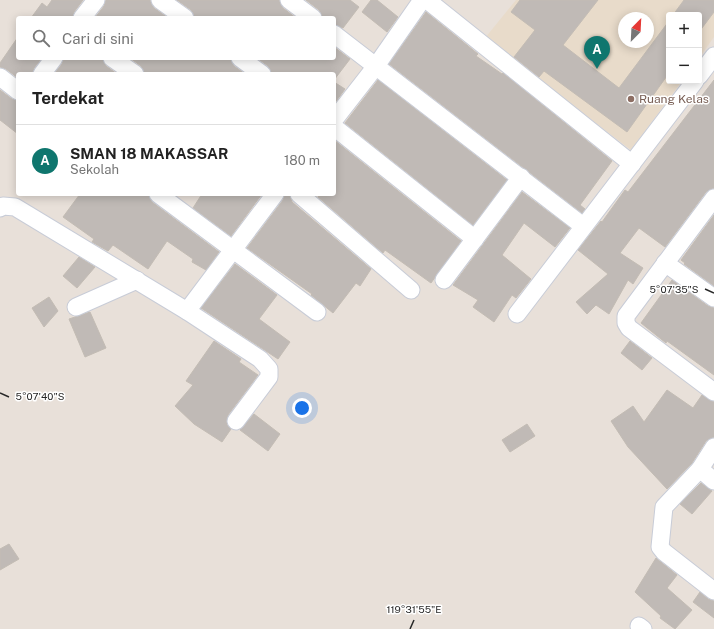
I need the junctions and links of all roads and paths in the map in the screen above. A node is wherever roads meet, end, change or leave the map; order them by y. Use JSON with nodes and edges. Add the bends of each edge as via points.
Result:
{"nodes":[{"id":1,"x":96,"y":0,"type":"edge"},
{"id":2,"x":160,"y":0,"type":"edge"},
{"id":3,"x":289,"y":0,"type":"edge"},
{"id":4,"x":422,"y":0,"type":"edge"},
{"id":5,"x":427,"y":0,"type":"edge"},
{"id":6,"x":84,"y":16,"type":"edge"},
{"id":7,"x":182,"y":16,"type":"edge"},
{"id":8,"x":310,"y":16,"type":"edge"},
{"id":9,"x":336,"y":36,"type":"edge"},
{"id":10,"x":714,"y":56,"type":"edge"},
{"id":11,"x":52,"y":60,"type":"edge"},
{"id":12,"x":115,"y":60,"type":"edge"},
{"id":13,"x":243,"y":60,"type":"edge"},
{"id":14,"x":376,"y":66,"type":"junction"},
{"id":15,"x":44,"y":72,"type":"edge"},
{"id":16,"x":132,"y":72,"type":"edge"},
{"id":17,"x":259,"y":72,"type":"edge"},
{"id":18,"x":702,"y":72,"type":"edge"},
{"id":19,"x":0,"y":77,"type":"edge"},
{"id":20,"x":693,"y":84,"type":"edge"},
{"id":21,"x":16,"y":89,"type":"edge"},
{"id":22,"x":336,"y":117,"type":"edge"},
{"id":23,"x":336,"y":129,"type":"edge"},
{"id":24,"x":632,"y":164,"type":"junction"},
{"id":25,"x":521,"y":177,"type":"junction"},
{"id":26,"x":161,"y":196,"type":"edge"},
{"id":27,"x":273,"y":196,"type":"edge"},
{"id":28,"x":301,"y":196,"type":"edge"},
{"id":29,"x":712,"y":204,"type":"edge"},
{"id":30,"x":0,"y":208,"type":"edge"},
{"id":31,"x":583,"y":226,"type":"junction"},
{"id":32,"x":475,"y":239,"type":"junction"},
{"id":33,"x":233,"y":249,"type":"junction"},
{"id":34,"x":665,"y":262,"type":"junction"},
{"id":35,"x":137,"y":280,"type":"junction"},
{"id":36,"x":444,"y":280,"type":"dead end"},
{"id":37,"x":411,"y":290,"type":"dead end"},
{"id":38,"x":714,"y":298,"type":"edge"},
{"id":39,"x":76,"y":307,"type":"dead end"},
{"id":40,"x":187,"y":311,"type":"junction"},
{"id":41,"x":317,"y":312,"type":"dead end"},
{"id":42,"x":516,"y":314,"type":"dead end"},
{"id":43,"x":714,"y":392,"type":"edge"},
{"id":44,"x":236,"y":420,"type":"dead end"},
{"id":45,"x":714,"y":447,"type":"edge"},
{"id":46,"x":700,"y":468,"type":"junction"},
{"id":47,"x":714,"y":481,"type":"edge"},
{"id":48,"x":714,"y":590,"type":"edge"}],
"edges":[{"from":1,"to":6,"type":"street"},
{"from":2,"to":7,"type":"street"},
{"from":3,"to":8,"type":"street"},
{"from":4,"to":14,"type":"street"},
{"from":5,"to":24,"type":"street"},
{"from":9,"to":14,"type":"street"},
{"from":10,"to":18,"type":"street"},
{"from":11,"to":15,"type":"street"},
{"from":12,"to":16,"type":"street"},
{"from":13,"to":17,"type":"street"},
{"from":14,"to":22,"type":"street"},
{"from":14,"to":25,"type":"street"},
{"from":19,"to":21,"type":"street"},
{"from":20,"to":24,"type":"street"},
{"from":23,"to":32,"type":"street"},
{"from":24,"to":31,"type":"street"},
{"from":25,"to":31,"type":"street"},
{"from":25,"to":32,"type":"street"},
{"from":26,"to":33,"type":"street"},
{"from":27,"to":33,"type":"street"},
{"from":28,"to":37,"type":"street"},
{"from":29,"to":34,"type":"street"},
{"from":30,"to":35,"type":"street","via":[[15,207]]},
{"from":31,"to":42,"type":"street"},
{"from":32,"to":36,"type":"street"},
{"from":33,"to":40,"type":"street"},
{"from":33,"to":41,"type":"street"},
{"from":34,"to":38,"type":"street"},
{"from":34,"to":43,"type":"street","via":[[629,310],[626,323],[638,336]]},
{"from":35,"to":39,"type":"street"},
{"from":35,"to":40,"type":"street"},
{"from":40,"to":44,"type":"street","via":[[260,360],[268,369],[269,377]]},
{"from":45,"to":46,"type":"street"},
{"from":46,"to":47,"type":"street"},
{"from":46,"to":48,"type":"street","via":[[664,507],[660,547]]}]}
